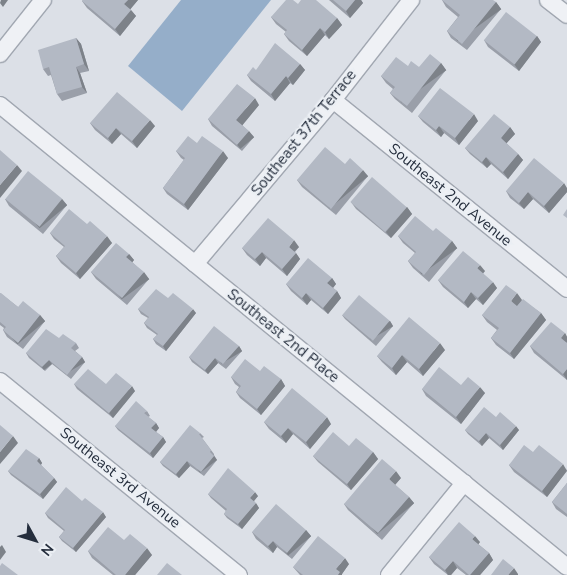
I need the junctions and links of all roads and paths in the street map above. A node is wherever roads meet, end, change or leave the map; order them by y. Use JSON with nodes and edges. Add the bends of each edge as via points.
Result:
{"nodes":[{"id":1,"x":43,"y":0,"type":"edge"},
{"id":2,"x":411,"y":0,"type":"edge"},
{"id":3,"x":548,"y":0,"type":"edge"},
{"id":4,"x":567,"y":15,"type":"edge"},
{"id":5,"x":0,"y":54,"type":"edge"},
{"id":6,"x":332,"y":100,"type":"junction"},
{"id":7,"x":0,"y":105,"type":"edge"},
{"id":8,"x":195,"y":264,"type":"junction"},
{"id":9,"x":567,"y":290,"type":"edge"},
{"id":10,"x":0,"y":381,"type":"edge"},
{"id":11,"x":464,"y":483,"type":"junction"},
{"id":12,"x":567,"y":567,"type":"edge"},
{"id":13,"x":239,"y":575,"type":"edge"},
{"id":14,"x":390,"y":575,"type":"edge"}],
"edges":[{"from":1,"to":5,"type":"street"},
{"from":2,"to":6,"type":"street","name":"Southeast 37th Terrace"},
{"from":3,"to":4,"type":"street"},
{"from":6,"to":8,"type":"street","name":"Southeast 37th Terrace"},
{"from":6,"to":9,"type":"street","name":"Southeast 2nd Avenue"},
{"from":7,"to":8,"type":"street","name":"Southeast 2nd Place"},
{"from":8,"to":11,"type":"street","name":"Southeast 2nd Place"},
{"from":10,"to":13,"type":"street","name":"Southeast 3rd Avenue"},
{"from":11,"to":12,"type":"street","name":"Southeast 2nd Place"},
{"from":11,"to":14,"type":"street"}]}
